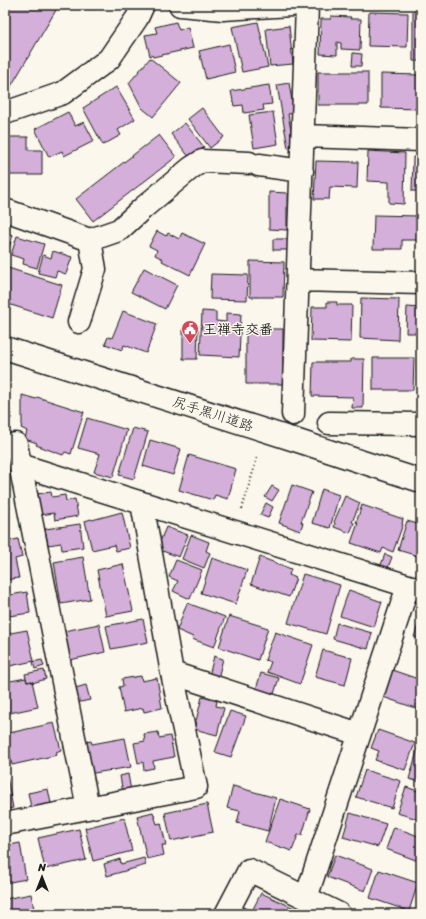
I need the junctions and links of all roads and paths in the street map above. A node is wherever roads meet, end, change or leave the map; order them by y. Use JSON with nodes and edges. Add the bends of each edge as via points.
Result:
{"nodes":[{"id":1,"x":142,"y":5,"type":"edge"},
{"id":2,"x":180,"y":5,"type":"edge"},
{"id":3,"x":292,"y":5,"type":"edge"},
{"id":4,"x":307,"y":5,"type":"edge"},
{"id":5,"x":5,"y":113,"type":"edge"},
{"id":6,"x":302,"y":136,"type":"junction"},
{"id":7,"x":421,"y":140,"type":"edge"},
{"id":8,"x":302,"y":171,"type":"junction"},
{"id":9,"x":5,"y":210,"type":"edge"},
{"id":10,"x":90,"y":240,"type":"junction"},
{"id":11,"x":298,"y":280,"type":"junction"},
{"id":12,"x":421,"y":283,"type":"edge"},
{"id":13,"x":79,"y":322,"type":"dead end"},
{"id":14,"x":5,"y":348,"type":"edge"},
{"id":15,"x":5,"y":386,"type":"edge"},
{"id":16,"x":293,"y":414,"type":"dead end"},
{"id":17,"x":329,"y":423,"type":"dead end"},
{"id":18,"x":421,"y":424,"type":"edge"},
{"id":19,"x":13,"y":452,"type":"edge"},
{"id":20,"x":257,"y":458,"type":"dead end"},
{"id":21,"x":421,"y":481,"type":"edge"},
{"id":22,"x":142,"y":503,"type":"junction"},
{"id":23,"x":235,"y":532,"type":"junction"},
{"id":24,"x":414,"y":588,"type":"edge"},
{"id":25,"x":172,"y":673,"type":"junction"},
{"id":26,"x":359,"y":734,"type":"junction"},
{"id":27,"x":88,"y":808,"type":"junction"},
{"id":28,"x":5,"y":824,"type":"edge"},
{"id":29,"x":306,"y":898,"type":"junction"},
{"id":30,"x":226,"y":914,"type":"edge"},
{"id":31,"x":339,"y":914,"type":"edge"}],
"edges":[{"from":1,"to":5,"type":"street","via":[[137,18],[109,59],[63,93]]},
{"from":2,"to":3,"type":"street","via":[[223,9]]},
{"from":4,"to":6,"type":"street"},
{"from":6,"to":7,"type":"street"},
{"from":6,"to":8,"type":"street"},
{"from":8,"to":10,"type":"street","via":[[202,160],[119,230]]},
{"from":8,"to":11,"type":"street"},
{"from":9,"to":10,"type":"street"},
{"from":10,"to":13,"type":"street","via":[[95,269]]},
{"from":11,"to":12,"type":"street"},
{"from":11,"to":16,"type":"street"},
{"from":14,"to":21,"type":"street","name":"尻手黒川道路"},
{"from":15,"to":19,"type":"path"},
{"from":17,"to":18,"type":"street"},
{"from":19,"to":22,"type":"street"},
{"from":19,"to":27,"type":"street"},
{"from":20,"to":23,"type":"path"},
{"from":22,"to":23,"type":"street"},
{"from":22,"to":25,"type":"street"},
{"from":23,"to":24,"type":"street"},
{"from":24,"to":26,"type":"street"},
{"from":25,"to":26,"type":"street"},
{"from":25,"to":27,"type":"street","via":[[196,787]]},
{"from":26,"to":29,"type":"street"},
{"from":27,"to":28,"type":"street"},
{"from":29,"to":30,"type":"street","via":[[249,870]]},
{"from":29,"to":31,"type":"street"}]}
